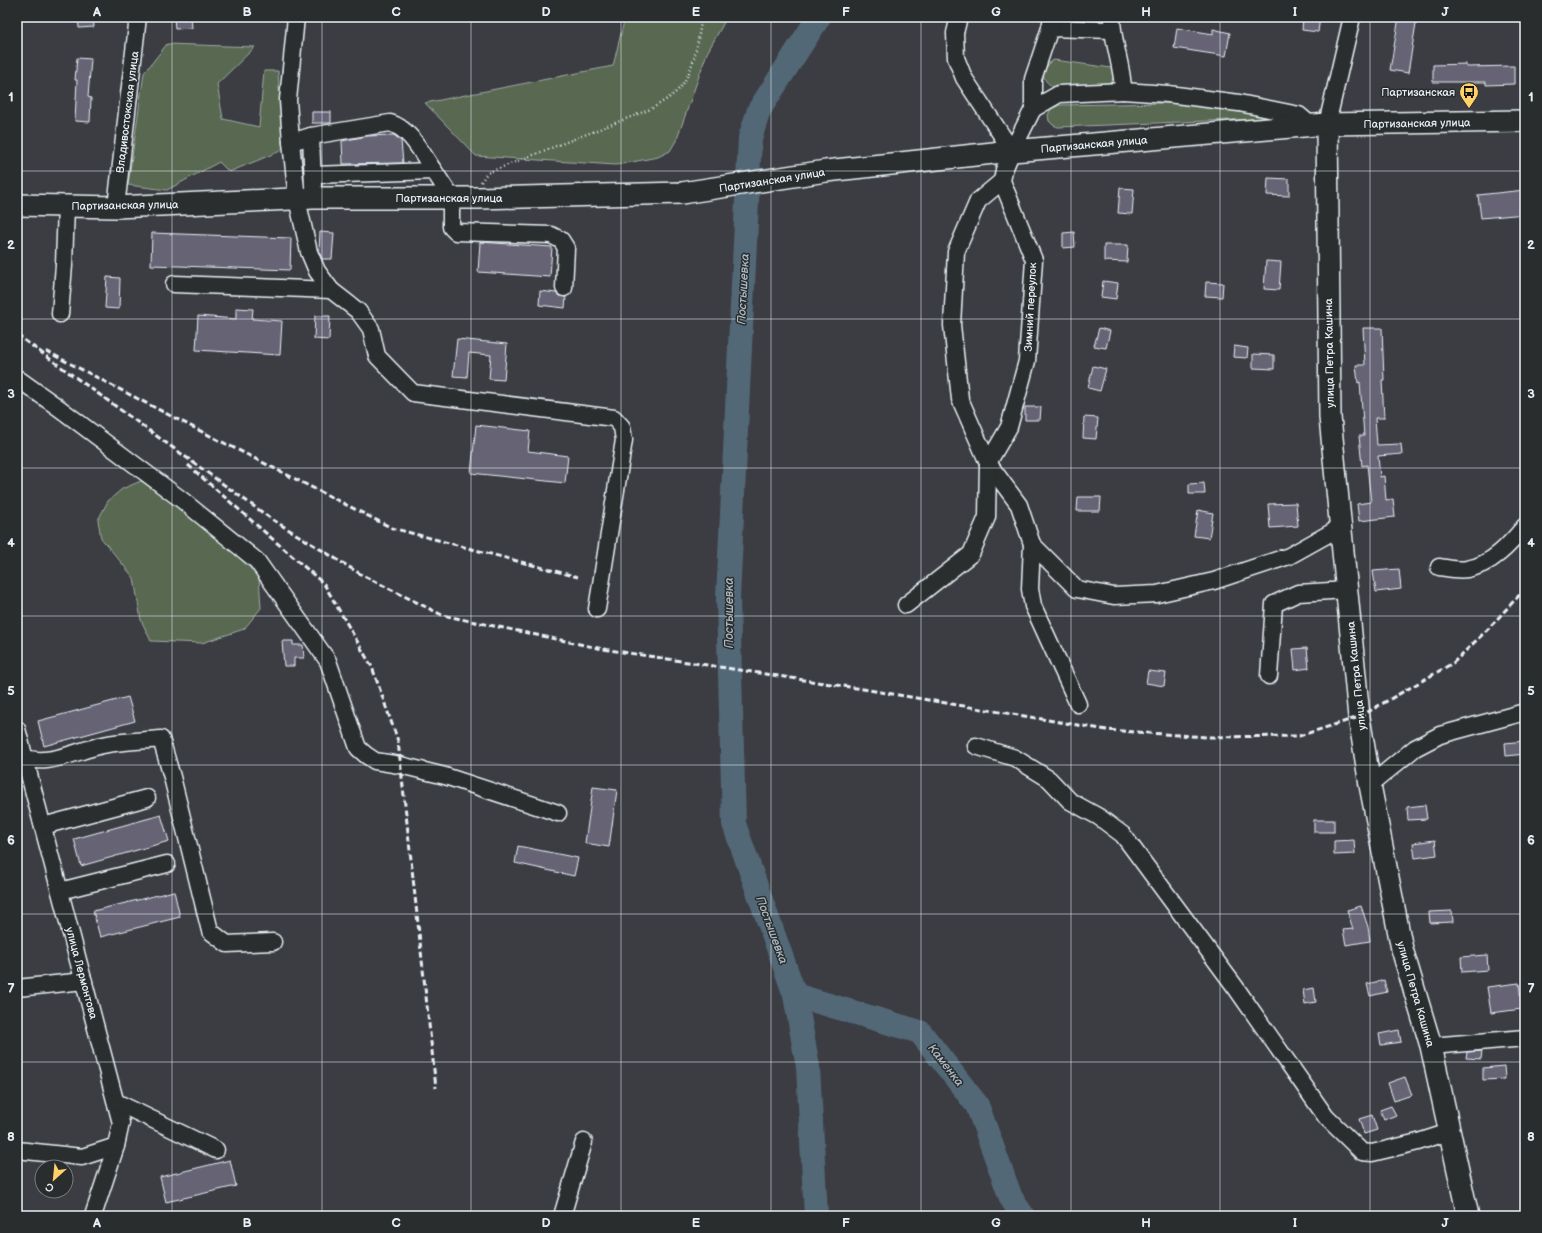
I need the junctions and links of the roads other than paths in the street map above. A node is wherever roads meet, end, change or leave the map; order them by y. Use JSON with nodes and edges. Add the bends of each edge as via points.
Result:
{"nodes":[{"id":1,"x":138,"y":17,"type":"edge"},
{"id":2,"x":296,"y":17,"type":"edge"},
{"id":3,"x":958,"y":17,"type":"edge"},
{"id":4,"x":1352,"y":17,"type":"edge"},
{"id":5,"x":1051,"y":22,"type":"edge"},
{"id":6,"x":1112,"y":23,"type":"edge"},
{"id":7,"x":1123,"y":92,"type":"junction"},
{"id":8,"x":1033,"y":109,"type":"junction"},
{"id":9,"x":1525,"y":121,"type":"edge"},
{"id":10,"x":1319,"y":125,"type":"junction"},
{"id":11,"x":311,"y":136,"type":"junction"},
{"id":12,"x":291,"y":142,"type":"junction"},
{"id":13,"x":1012,"y":151,"type":"junction"},
{"id":14,"x":434,"y":171,"type":"junction"},
{"id":15,"x":313,"y":175,"type":"junction"},
{"id":16,"x":1002,"y":181,"type":"junction"},
{"id":17,"x":451,"y":197,"type":"junction"},
{"id":18,"x":305,"y":199,"type":"junction"},
{"id":19,"x":17,"y":205,"type":"edge"},
{"id":20,"x":66,"y":206,"type":"junction"},
{"id":21,"x":116,"y":207,"type":"junction"},
{"id":22,"x":174,"y":284,"type":"dead end"},
{"id":23,"x":564,"y":288,"type":"dead end"},
{"id":24,"x":331,"y":290,"type":"junction"},
{"id":25,"x":60,"y":314,"type":"dead end"},
{"id":26,"x":17,"y":378,"type":"edge"},
{"id":27,"x":988,"y":462,"type":"junction"},
{"id":28,"x":1525,"y":526,"type":"edge"},
{"id":29,"x":1341,"y":527,"type":"junction"},
{"id":30,"x":1032,"y":544,"type":"junction"},
{"id":31,"x":1439,"y":567,"type":"dead end"},
{"id":32,"x":1347,"y":590,"type":"junction"},
{"id":33,"x":906,"y":605,"type":"dead end"},
{"id":34,"x":597,"y":609,"type":"dead end"},
{"id":35,"x":1269,"y":676,"type":"dead end"},
{"id":36,"x":1078,"y":704,"type":"dead end"},
{"id":37,"x":1525,"y":712,"type":"edge"},
{"id":38,"x":17,"y":729,"type":"edge"},
{"id":39,"x":976,"y":746,"type":"dead end"},
{"id":40,"x":21,"y":757,"type":"edge"},
{"id":41,"x":1370,"y":785,"type":"junction"},
{"id":42,"x":147,"y":798,"type":"dead end"},
{"id":43,"x":558,"y":813,"type":"dead end"},
{"id":44,"x":43,"y":826,"type":"junction"},
{"id":45,"x":167,"y":864,"type":"dead end"},
{"id":46,"x":60,"y":891,"type":"junction"},
{"id":47,"x":273,"y":942,"type":"dead end"},
{"id":48,"x":84,"y":981,"type":"junction"},
{"id":49,"x":17,"y":988,"type":"edge"},
{"id":50,"x":1525,"y":1038,"type":"edge"},
{"id":51,"x":1431,"y":1046,"type":"junction"},
{"id":52,"x":116,"y":1102,"type":"junction"},
{"id":53,"x":1450,"y":1132,"type":"junction"},
{"id":54,"x":584,"y":1142,"type":"dead end"},
{"id":55,"x":116,"y":1146,"type":"junction"},
{"id":56,"x":17,"y":1150,"type":"edge"},
{"id":57,"x":216,"y":1150,"type":"dead end"},
{"id":58,"x":93,"y":1216,"type":"edge"},
{"id":59,"x":562,"y":1216,"type":"edge"},
{"id":60,"x":1468,"y":1216,"type":"edge"}],
"edges":[{"from":1,"to":21,"type":"street","name":"Владивостокская улица"},
{"from":2,"to":12,"type":"street","via":[[288,100]]},
{"from":3,"to":13,"type":"street","via":[[955,34],[956,58],[964,78]]},
{"from":4,"to":10,"type":"street"},
{"from":5,"to":6,"type":"street"},
{"from":5,"to":8,"type":"street","via":[[1033,79]]},
{"from":6,"to":7,"type":"street","via":[[1123,76]]},
{"from":7,"to":8,"type":"street","via":[[1059,94]]},
{"from":7,"to":10,"type":"street","via":[[1168,94],[1239,103],[1300,114]]},
{"from":8,"to":13,"type":"street"},
{"from":9,"to":10,"type":"main road","name":"Партизанская улица"},
{"from":10,"to":13,"type":"main road","name":"Партизанская улица"},
{"from":10,"to":29,"type":"main road","name":"улица Петра Кашина","via":[[1330,417]]},
{"from":11,"to":12,"type":"street"},
{"from":11,"to":14,"type":"street","via":[[390,123],[398,125],[405,130]]},
{"from":11,"to":15,"type":"street"},
{"from":12,"to":18,"type":"street"},
{"from":13,"to":16,"type":"street"},
{"from":13,"to":17,"type":"main road","name":"Партизанская улица","via":[[826,171],[682,194]]},
{"from":14,"to":15,"type":"street"},
{"from":14,"to":17,"type":"street"},
{"from":15,"to":18,"type":"street"},
{"from":16,"to":27,"type":"street","name":"Зимний переулок","via":[[1034,260],[1027,362],[1009,427]]},
{"from":16,"to":27,"type":"street","via":[[978,201],[956,252],[952,325],[960,399]]},
{"from":17,"to":18,"type":"main road","name":"Партизанская улица"},
{"from":17,"to":23,"type":"street","via":[[451,226],[456,232],[551,235],[561,240],[566,248]]},
{"from":18,"to":21,"type":"main road","name":"Партизанская улица"},
{"from":18,"to":24,"type":"street","via":[[308,252],[317,271]]},
{"from":19,"to":20,"type":"main road","name":"Партизанская улица"},
{"from":20,"to":21,"type":"main road","name":"Партизанская улица"},
{"from":20,"to":25,"type":"street"},
{"from":22,"to":24,"type":"street"},
{"from":24,"to":34,"type":"street","via":[[358,311],[371,329],[377,356],[413,393],[614,418],[622,427],[624,440]]},
{"from":26,"to":43,"type":"street","via":[[182,500],[257,561],[328,661],[358,748],[366,755],[375,761],[445,776]]},
{"from":27,"to":30,"type":"street","via":[[1019,505]]},
{"from":27,"to":33,"type":"street","via":[[987,517],[971,554]]},
{"from":28,"to":31,"type":"street","via":[[1488,562],[1466,570]]},
{"from":29,"to":30,"type":"street","via":[[1289,556],[1214,581],[1150,594],[1114,596],[1077,589]]},
{"from":29,"to":32,"type":"main road","name":"улица Петра Кашина"},
{"from":30,"to":36,"type":"street","via":[[1030,589],[1033,606]]},
{"from":32,"to":35,"type":"street","via":[[1298,593],[1274,604]]},
{"from":32,"to":41,"type":"main road","name":"улица Петра Кашина","via":[[1359,717]]},
{"from":37,"to":41,"type":"street","via":[[1440,735],[1415,748]]},
{"from":38,"to":40,"type":"street","name":"улица Лермонтова"},
{"from":39,"to":53,"type":"street","via":[[1015,758],[1049,779],[1070,801],[1099,817],[1123,835],[1236,988],[1326,1117],[1362,1152],[1372,1153]]},
{"from":40,"to":44,"type":"street","name":"улица Лермонтова"},
{"from":40,"to":47,"type":"street","via":[[54,760],[103,745],[161,739],[210,931],[227,944]]},
{"from":41,"to":51,"type":"main road","name":"улица Петра Кашина","via":[[1402,949]]},
{"from":42,"to":44,"type":"street"},
{"from":44,"to":46,"type":"street","name":"улица Лермонтова"},
{"from":45,"to":46,"type":"street"},
{"from":46,"to":48,"type":"street","name":"улица Лермонтова"},
{"from":48,"to":49,"type":"street"},
{"from":48,"to":52,"type":"street","name":"улица Лермонтова"},
{"from":50,"to":51,"type":"street"},
{"from":51,"to":53,"type":"main road","name":"улица Петра Кашина"},
{"from":52,"to":55,"type":"street","name":"улица Лермонтова","via":[[121,1123]]},
{"from":52,"to":57,"type":"street"},
{"from":53,"to":60,"type":"main road","name":"улица Петра Кашина"},
{"from":54,"to":59,"type":"street"},
{"from":55,"to":56,"type":"street","via":[[82,1157]]},
{"from":55,"to":58,"type":"street","name":"улица Лермонтова"}]}
